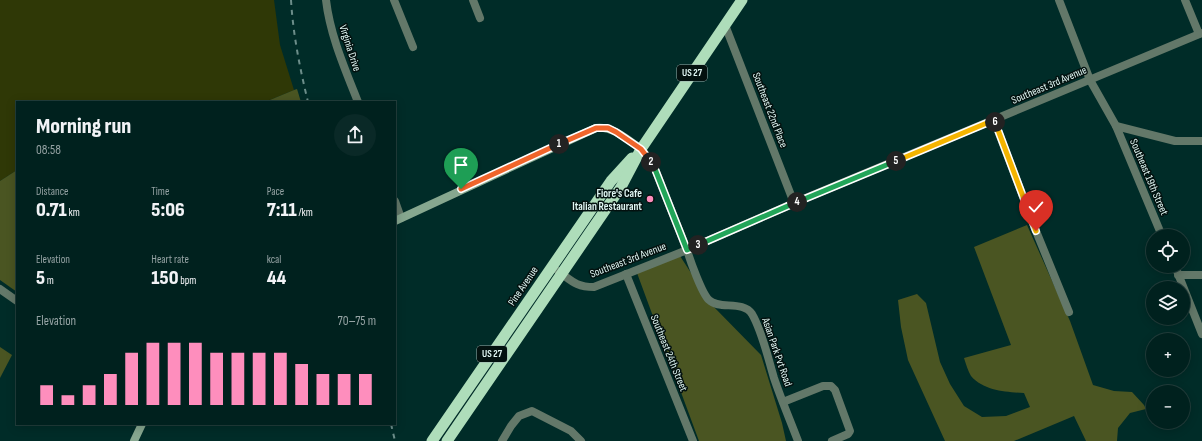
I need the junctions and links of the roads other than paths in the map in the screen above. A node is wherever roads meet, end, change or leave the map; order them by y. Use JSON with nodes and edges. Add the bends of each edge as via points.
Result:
{"nodes":[{"id":1,"x":326,"y":0,"type":"edge"},
{"id":2,"x":394,"y":0,"type":"edge"},
{"id":3,"x":473,"y":0,"type":"edge"},
{"id":4,"x":742,"y":0,"type":"edge"},
{"id":5,"x":1059,"y":0,"type":"edge"},
{"id":6,"x":1185,"y":0,"type":"edge"},
{"id":7,"x":480,"y":18,"type":"dead end"},
{"id":8,"x":725,"y":25,"type":"junction"},
{"id":9,"x":1200,"y":34,"type":"edge"},
{"id":10,"x":413,"y":47,"type":"dead end"},
{"id":11,"x":1090,"y":80,"type":"junction"},
{"id":12,"x":358,"y":101,"type":"edge"},
{"id":13,"x":994,"y":120,"type":"junction"},
{"id":14,"x":1116,"y":126,"type":"junction"},
{"id":15,"x":1202,"y":141,"type":"edge"},
{"id":16,"x":641,"y":149,"type":"junction"},
{"id":17,"x":794,"y":203,"type":"junction"},
{"id":18,"x":396,"y":207,"type":"edge"},
{"id":19,"x":398,"y":219,"type":"edge"},
{"id":20,"x":1159,"y":229,"type":"edge"},
{"id":21,"x":687,"y":250,"type":"junction"},
{"id":22,"x":552,"y":267,"type":"junction"},
{"id":23,"x":562,"y":274,"type":"junction"},
{"id":24,"x":626,"y":274,"type":"junction"},
{"id":25,"x":1178,"y":275,"type":"joint"},
{"id":26,"x":1202,"y":275,"type":"edge"},
{"id":27,"x":0,"y":289,"type":"edge"},
{"id":28,"x":16,"y":300,"type":"edge"},
{"id":29,"x":1069,"y":312,"type":"dead end"},
{"id":30,"x":1202,"y":334,"type":"edge"},
{"id":31,"x":783,"y":402,"type":"junction"},
{"id":32,"x":142,"y":425,"type":"edge"},
{"id":33,"x":134,"y":441,"type":"edge"},
{"id":34,"x":432,"y":441,"type":"edge"},
{"id":35,"x":447,"y":441,"type":"edge"},
{"id":36,"x":502,"y":441,"type":"edge"},
{"id":37,"x":581,"y":441,"type":"edge"},
{"id":38,"x":693,"y":441,"type":"edge"},
{"id":39,"x":798,"y":441,"type":"edge"},
{"id":40,"x":832,"y":441,"type":"edge"}],
"edges":[{"from":1,"to":12,"type":"street","name":"Virginia Drive","via":[[335,41]]},
{"from":2,"to":10,"type":"street"},
{"from":3,"to":7,"type":"street"},
{"from":4,"to":8,"type":"highway","name":"Pine Avenue","number":"US 27"},
{"from":5,"to":11,"type":"street"},
{"from":6,"to":9,"type":"street"},
{"from":8,"to":16,"type":"highway","name":"Pine Avenue","number":"US 27"},
{"from":8,"to":17,"type":"street","name":"Southeast 22nd Place"},
{"from":9,"to":11,"type":"street","name":"Southeast 3rd Avenue"},
{"from":11,"to":13,"type":"street","name":"Southeast 3rd Avenue"},
{"from":11,"to":14,"type":"street","name":"Southeast 19th Street"},
{"from":13,"to":17,"type":"street","name":"Southeast 3rd Avenue"},
{"from":13,"to":29,"type":"street"},
{"from":14,"to":15,"type":"street","via":[[1175,140]]},
{"from":14,"to":20,"type":"street","name":"Southeast 19th Street"},
{"from":16,"to":19,"type":"main road","via":[[608,128],[596,128]]},
{"from":16,"to":21,"type":"street","via":[[653,164]]},
{"from":16,"to":22,"type":"highway","name":"Pine Avenue","number":"US 27","via":[[611,181]]},
{"from":16,"to":23,"type":"highway","name":"Pine Avenue","number":"US 27","via":[[621,188]]},
{"from":17,"to":21,"type":"street","name":"Southeast 3rd Avenue"},
{"from":18,"to":19,"type":"street"},
{"from":21,"to":24,"type":"street","name":"Southeast 3rd Avenue"},
{"from":21,"to":31,"type":"street","name":"Asian Park Pvt Road","via":[[709,300],[715,304],[742,307],[751,312]]},
{"from":22,"to":23,"type":"street","name":"Southeast 3rd Avenue"},
{"from":22,"to":34,"type":"highway","name":"Pine Avenue","number":"US 27"},
{"from":23,"to":24,"type":"street","name":"Southeast 3rd Avenue","via":[[576,284],[594,287]]},
{"from":23,"to":35,"type":"highway","name":"Pine Avenue","number":"US 27"},
{"from":24,"to":38,"type":"street","name":"Southeast 24th Street"},
{"from":25,"to":26,"type":"street"},
{"from":25,"to":30,"type":"street"},
{"from":27,"to":28,"type":"street"},
{"from":31,"to":39,"type":"street","name":"Asian Park Pvt Road"},
{"from":31,"to":40,"type":"street","name":"Asian Park Pvt Road","via":[[824,386],[831,386],[835,390],[850,431]]},
{"from":32,"to":33,"type":"main road"},
{"from":36,"to":37,"type":"street","via":[[519,416],[532,411],[570,431]]}]}
